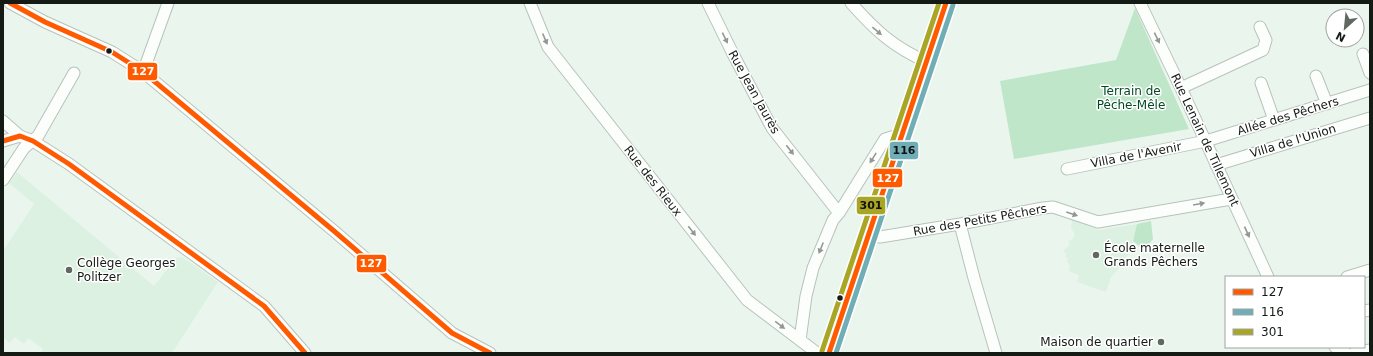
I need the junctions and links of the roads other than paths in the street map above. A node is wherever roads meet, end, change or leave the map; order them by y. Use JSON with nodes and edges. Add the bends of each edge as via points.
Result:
{"nodes":[{"id":1,"x":10,"y":3,"type":"edge"},
{"id":2,"x":168,"y":3,"type":"edge"},
{"id":3,"x":530,"y":3,"type":"edge"},
{"id":4,"x":708,"y":3,"type":"edge"},
{"id":5,"x":851,"y":3,"type":"edge"},
{"id":6,"x":946,"y":3,"type":"edge"},
{"id":7,"x":1140,"y":3,"type":"edge"},
{"id":8,"x":1260,"y":27,"type":"dead end"},
{"id":9,"x":1363,"y":54,"type":"dead end"},
{"id":10,"x":927,"y":62,"type":"junction"},
{"id":11,"x":142,"y":71,"type":"junction"},
{"id":12,"x":74,"y":73,"type":"dead end"},
{"id":13,"x":1370,"y":73,"type":"edge"},
{"id":14,"x":1316,"y":76,"type":"dead end"},
{"id":15,"x":1261,"y":83,"type":"dead end"},
{"id":16,"x":1182,"y":88,"type":"junction"},
{"id":17,"x":1370,"y":90,"type":"edge"},
{"id":18,"x":1327,"y":104,"type":"junction"},
{"id":19,"x":1370,"y":118,"type":"edge"},
{"id":20,"x":1274,"y":120,"type":"junction"},
{"id":21,"x":3,"y":121,"type":"edge"},
{"id":22,"x":20,"y":136,"type":"junction"},
{"id":23,"x":901,"y":137,"type":"junction"},
{"id":24,"x":3,"y":141,"type":"edge"},
{"id":25,"x":33,"y":141,"type":"junction"},
{"id":26,"x":1206,"y":141,"type":"junction"},
{"id":27,"x":1216,"y":165,"type":"junction"},
{"id":28,"x":1067,"y":170,"type":"dead end"},
{"id":29,"x":3,"y":180,"type":"edge"},
{"id":30,"x":1231,"y":199,"type":"junction"},
{"id":31,"x":839,"y":213,"type":"junction"},
{"id":32,"x":960,"y":224,"type":"junction"},
{"id":33,"x":869,"y":236,"type":"junction"},
{"id":34,"x":1370,"y":270,"type":"edge"},
{"id":35,"x":1268,"y":276,"type":"edge"},
{"id":36,"x":1350,"y":276,"type":"edge"},
{"id":37,"x":800,"y":340,"type":"junction"},
{"id":38,"x":1337,"y":348,"type":"edge"},
{"id":39,"x":1370,"y":350,"type":"edge"},
{"id":40,"x":305,"y":353,"type":"edge"},
{"id":41,"x":490,"y":353,"type":"edge"},
{"id":42,"x":817,"y":353,"type":"edge"},
{"id":43,"x":829,"y":353,"type":"edge"},
{"id":44,"x":996,"y":353,"type":"edge"},
{"id":45,"x":1346,"y":353,"type":"edge"},
{"id":46,"x":1354,"y":353,"type":"edge"}],
"edges":[{"from":1,"to":11,"type":"street","via":[[112,52]]},
{"from":2,"to":11,"type":"street"},
{"from":3,"to":37,"type":"street","name":"Rue des Rieux","one_way":true,"via":[[548,47],[742,294]]},
{"from":4,"to":31,"type":"street","name":"Rue Jean Jaurès","one_way":true,"via":[[772,128]]},
{"from":5,"to":10,"type":"street","one_way":true,"via":[[872,27],[888,40]]},
{"from":6,"to":10,"type":"main road"},
{"from":7,"to":16,"type":"street","name":"Rue Lenain de Tillemont","one_way":true},
{"from":8,"to":16,"type":"street","via":[[1266,40],[1263,50]]},
{"from":9,"to":13,"type":"street"},
{"from":10,"to":23,"type":"main road"},
{"from":11,"to":41,"type":"street","via":[[452,333]]},
{"from":12,"to":25,"type":"street"},
{"from":14,"to":18,"type":"street"},
{"from":15,"to":20,"type":"street"},
{"from":16,"to":26,"type":"street","name":"Rue Lenain de Tillemont"},
{"from":17,"to":18,"type":"street","name":"Allée des Pêchers"},
{"from":18,"to":20,"type":"street","name":"Allée des Pêchers"},
{"from":19,"to":27,"type":"street","name":"Villa de l'Union"},
{"from":20,"to":26,"type":"street","name":"Allée des Pêchers"},
{"from":21,"to":22,"type":"street"},
{"from":22,"to":24,"type":"street"},
{"from":22,"to":25,"type":"street"},
{"from":23,"to":31,"type":"street","one_way":true,"via":[[885,139]]},
{"from":23,"to":33,"type":"main road"},
{"from":25,"to":29,"type":"street","via":[[24,148]]},
{"from":25,"to":40,"type":"street","via":[[69,164],[264,306]]},
{"from":26,"to":27,"type":"street","name":"Rue Lenain de Tillemont"},
{"from":26,"to":28,"type":"street","name":"Villa de l'Avenir"},
{"from":27,"to":30,"type":"street","name":"Rue Lenain de Tillemont"},
{"from":32,"to":30,"type":"street","name":"Rue des Petits Pêchers","one_way":true,"via":[[1053,207],[1098,222]]},
{"from":30,"to":35,"type":"street","name":"Rue Lenain de Tillemont","one_way":true},
{"from":31,"to":37,"type":"street","one_way":true,"via":[[833,220],[813,268]]},
{"from":32,"to":33,"type":"street","name":"Rue des Petits Pêchers","via":[[878,237]]},
{"from":32,"to":44,"type":"street"},
{"from":33,"to":43,"type":"main road"},
{"from":34,"to":36,"type":"street"},
{"from":37,"to":42,"type":"street","name":"Rue des Rieux"},
{"from":38,"to":45,"type":"street"},
{"from":39,"to":46,"type":"street"}]}
